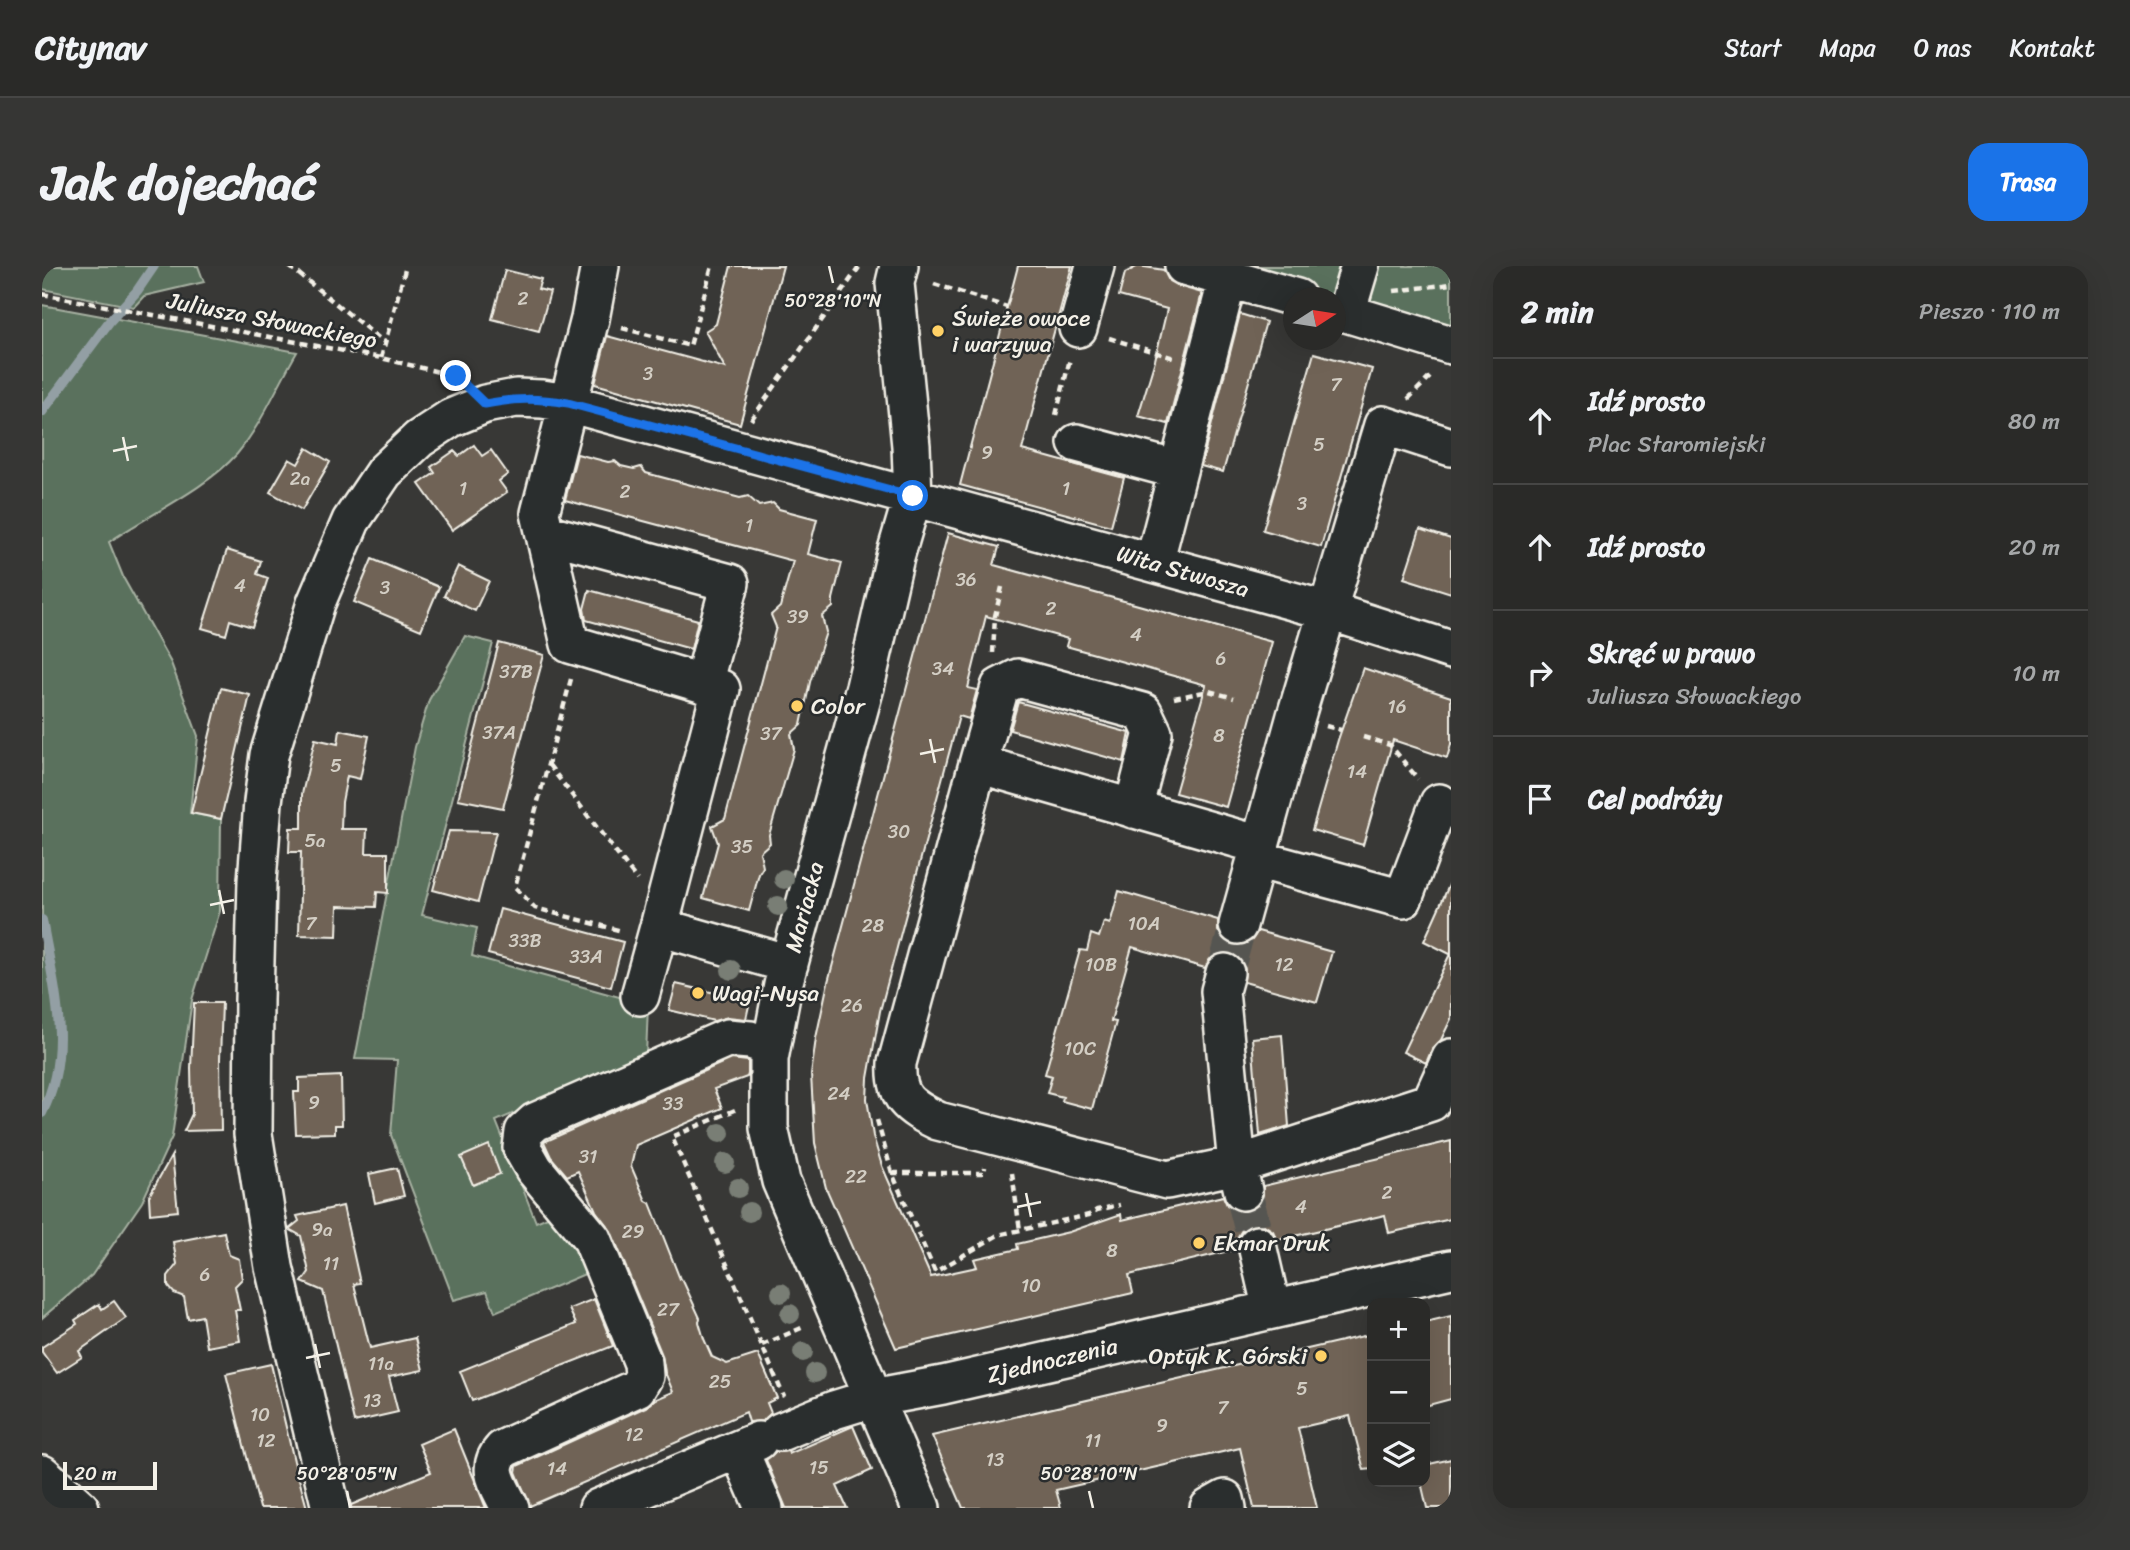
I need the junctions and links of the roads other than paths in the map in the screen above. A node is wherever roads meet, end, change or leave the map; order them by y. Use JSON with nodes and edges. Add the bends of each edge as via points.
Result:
{"nodes":[{"id":1,"x":600,"y":266,"type":"edge"},
{"id":2,"x":899,"y":266,"type":"edge"},
{"id":3,"x":1095,"y":266,"type":"edge"},
{"id":4,"x":1184,"y":266,"type":"edge"},
{"id":5,"x":1228,"y":278,"type":"junction"},
{"id":6,"x":1283,"y":294,"type":"edge"},
{"id":7,"x":1348,"y":296,"type":"edge"},
{"id":8,"x":1078,"y":328,"type":"road end"},
{"id":9,"x":1446,"y":355,"type":"edge"},
{"id":10,"x":568,"y":403,"type":"junction"},
{"id":11,"x":1077,"y":443,"type":"road end"},
{"id":12,"x":1451,"y":447,"type":"edge"},
{"id":13,"x":1178,"y":470,"type":"junction"},
{"id":14,"x":913,"y":496,"type":"junction"},
{"id":15,"x":545,"y":533,"type":"junction"},
{"id":16,"x":1154,"y":563,"type":"junction"},
{"id":17,"x":1329,"y":611,"type":"junction"},
{"id":18,"x":1451,"y":650,"type":"edge"},
{"id":19,"x":703,"y":684,"type":"junction"},
{"id":20,"x":978,"y":764,"type":"junction"},
{"id":21,"x":1445,"y":806,"type":"edge"},
{"id":22,"x":1133,"y":808,"type":"junction"},
{"id":23,"x":1258,"y":852,"type":"junction"},
{"id":24,"x":1238,"y":926,"type":"tunnel mouth"},
{"id":25,"x":659,"y":927,"type":"junction"},
{"id":26,"x":789,"y":964,"type":"junction"},
{"id":27,"x":1224,"y":973,"type":"tunnel mouth"},
{"id":28,"x":640,"y":996,"type":"dead end"},
{"id":29,"x":771,"y":1047,"type":"junction"},
{"id":30,"x":1451,"y":1058,"type":"edge"},
{"id":31,"x":1240,"y":1178,"type":"junction"},
{"id":32,"x":1256,"y":1245,"type":"tunnel mouth"},
{"id":33,"x":1451,"y":1269,"type":"edge"},
{"id":34,"x":1272,"y":1310,"type":"junction"},
{"id":35,"x":873,"y":1398,"type":"junction"},
{"id":36,"x":768,"y":1437,"type":"junction"},
{"id":37,"x":42,"y":1474,"type":"edge"},
{"id":38,"x":80,"y":1508,"type":"edge"},
{"id":39,"x":331,"y":1508,"type":"edge"},
{"id":40,"x":510,"y":1508,"type":"edge"},
{"id":41,"x":598,"y":1508,"type":"edge"},
{"id":42,"x":764,"y":1508,"type":"edge"},
{"id":43,"x":921,"y":1508,"type":"edge"},
{"id":44,"x":1209,"y":1508,"type":"edge"},
{"id":45,"x":1227,"y":1508,"type":"edge"}],
"edges":[{"from":1,"to":10,"type":"street"},
{"from":2,"to":14,"type":"street","name":"Mariacka","via":[[895,283]]},
{"from":3,"to":8,"type":"street"},
{"from":4,"to":5,"type":"street"},
{"from":5,"to":6,"type":"street"},
{"from":5,"to":13,"type":"street"},
{"from":7,"to":9,"type":"street"},
{"from":10,"to":14,"type":"street","name":"Wita Stwosza"},
{"from":10,"to":15,"type":"street","via":[[540,513]]},
{"from":10,"to":39,"type":"street","name":"Wita Stwosza","via":[[516,398],[485,404],[451,418],[419,439],[384,472],[351,521],[316,603],[269,755],[257,881],[253,1134],[274,1266]]},
{"from":11,"to":13,"type":"street"},
{"from":12,"to":17,"type":"street","via":[[1383,425]]},
{"from":13,"to":16,"type":"street"},
{"from":14,"to":16,"type":"street","name":"Wita Stwosza"},
{"from":14,"to":26,"type":"street","name":"Mariacka"},
{"from":15,"to":19,"type":"street","via":[[570,644]]},
{"from":15,"to":19,"type":"street","via":[[730,583]]},
{"from":16,"to":17,"type":"street","name":"Wita Stwosza"},
{"from":17,"to":18,"type":"street","name":"Wita Stwosza"},
{"from":17,"to":23,"type":"street"},
{"from":19,"to":25,"type":"street","via":[[721,689]]},
{"from":20,"to":22,"type":"street"},
{"from":20,"to":22,"type":"street","via":[[1000,687],[1018,678],[1143,712],[1153,733]]},
{"from":20,"to":31,"type":"street","via":[[897,1063],[902,1097],[938,1121],[1167,1180]]},
{"from":21,"to":23,"type":"street","via":[[1404,899]]},
{"from":22,"to":23,"type":"street"},
{"from":23,"to":24,"type":"street"},
{"from":25,"to":26,"type":"street"},
{"from":25,"to":28,"type":"street"},
{"from":26,"to":29,"type":"street","name":"Mariacka"},
{"from":27,"to":31,"type":"street","via":[[1220,991]]},
{"from":29,"to":35,"type":"street","name":"Mariacka","via":[[769,1128],[781,1181]]},
{"from":29,"to":40,"type":"street","via":[[727,1038],[535,1122],[524,1132],[522,1148],[534,1168],[592,1239],[643,1363],[644,1376],[637,1388],[503,1449],[495,1458],[493,1471]]},
{"from":30,"to":31,"type":"street","via":[[1431,1101]]},
{"from":32,"to":34,"type":"street"},
{"from":33,"to":34,"type":"street","name":"Zjednoczenia"},
{"from":34,"to":35,"type":"street","name":"Zjednoczenia"},
{"from":35,"to":36,"type":"street","name":"Zjednoczenia"},
{"from":35,"to":43,"type":"street","name":"Mariacka"},
{"from":36,"to":41,"type":"street","name":"Zjednoczenia"},
{"from":36,"to":42,"type":"street"},
{"from":37,"to":38,"type":"street"},
{"from":44,"to":45,"type":"street","via":[[1225,1499]]}]}
